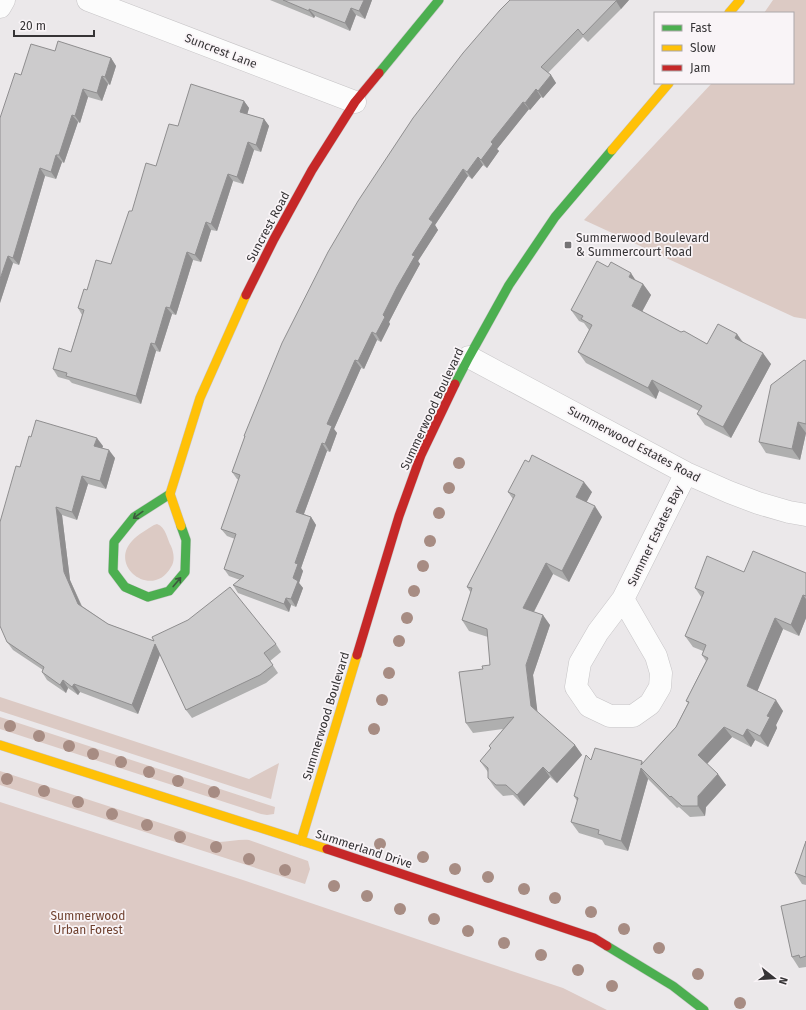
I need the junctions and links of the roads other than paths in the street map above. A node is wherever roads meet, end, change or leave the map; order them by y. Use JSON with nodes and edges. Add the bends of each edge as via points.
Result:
{"nodes":[{"id":1,"x":4,"y":0,"type":"edge"},
{"id":2,"x":88,"y":0,"type":"edge"},
{"id":3,"x":439,"y":0,"type":"edge"},
{"id":4,"x":740,"y":0,"type":"edge"},
{"id":5,"x":0,"y":7,"type":"edge"},
{"id":6,"x":730,"y":12,"type":"edge"},
{"id":7,"x":668,"y":84,"type":"edge"},
{"id":8,"x":355,"y":102,"type":"junction"},
{"id":9,"x":469,"y":357,"type":"junction"},
{"id":10,"x":686,"y":473,"type":"junction"},
{"id":11,"x":170,"y":494,"type":"junction"},
{"id":12,"x":806,"y":515,"type":"edge"},
{"id":13,"x":623,"y":599,"type":"junction"},
{"id":14,"x":0,"y":745,"type":"edge"},
{"id":15,"x":301,"y":841,"type":"junction"},
{"id":16,"x":704,"y":1010,"type":"edge"}],
"edges":[{"from":1,"to":5,"type":"street"},
{"from":2,"to":8,"type":"street","name":"Suncrest Lane"},
{"from":3,"to":8,"type":"street","name":"Suncrest Road"},
{"from":4,"to":6,"type":"street"},
{"from":7,"to":9,"type":"street","name":"Summerwood Boulevard","via":[[555,217],[509,285]]},
{"from":8,"to":11,"type":"street","name":"Suncrest Road","via":[[312,170],[240,307],[200,398]]},
{"from":9,"to":10,"type":"street","name":"Summerwood Estates Road"},
{"from":9,"to":15,"type":"street","name":"Summerwood Boulevard","via":[[422,454],[399,516]]},
{"from":10,"to":12,"type":"street","name":"Summerwood Estates Road","via":[[758,503]]},
{"from":10,"to":13,"type":"street","name":"Summer Estates Bay"},
{"from":11,"to":11,"type":"street","one_way":true,"via":[[134,517],[114,542],[113,571],[125,587],[148,597],[169,592],[185,572],[186,540]]},
{"from":13,"to":13,"type":"street","name":"Summer Estates Bay","via":[[598,632],[580,663],[576,687],[589,706],[610,716],[633,716],[650,704],[660,687],[661,673],[656,656]]},
{"from":14,"to":15,"type":"street","name":"Summerland Drive"},
{"from":15,"to":16,"type":"street","name":"Summerland Drive","via":[[594,938],[673,986]]}]}
